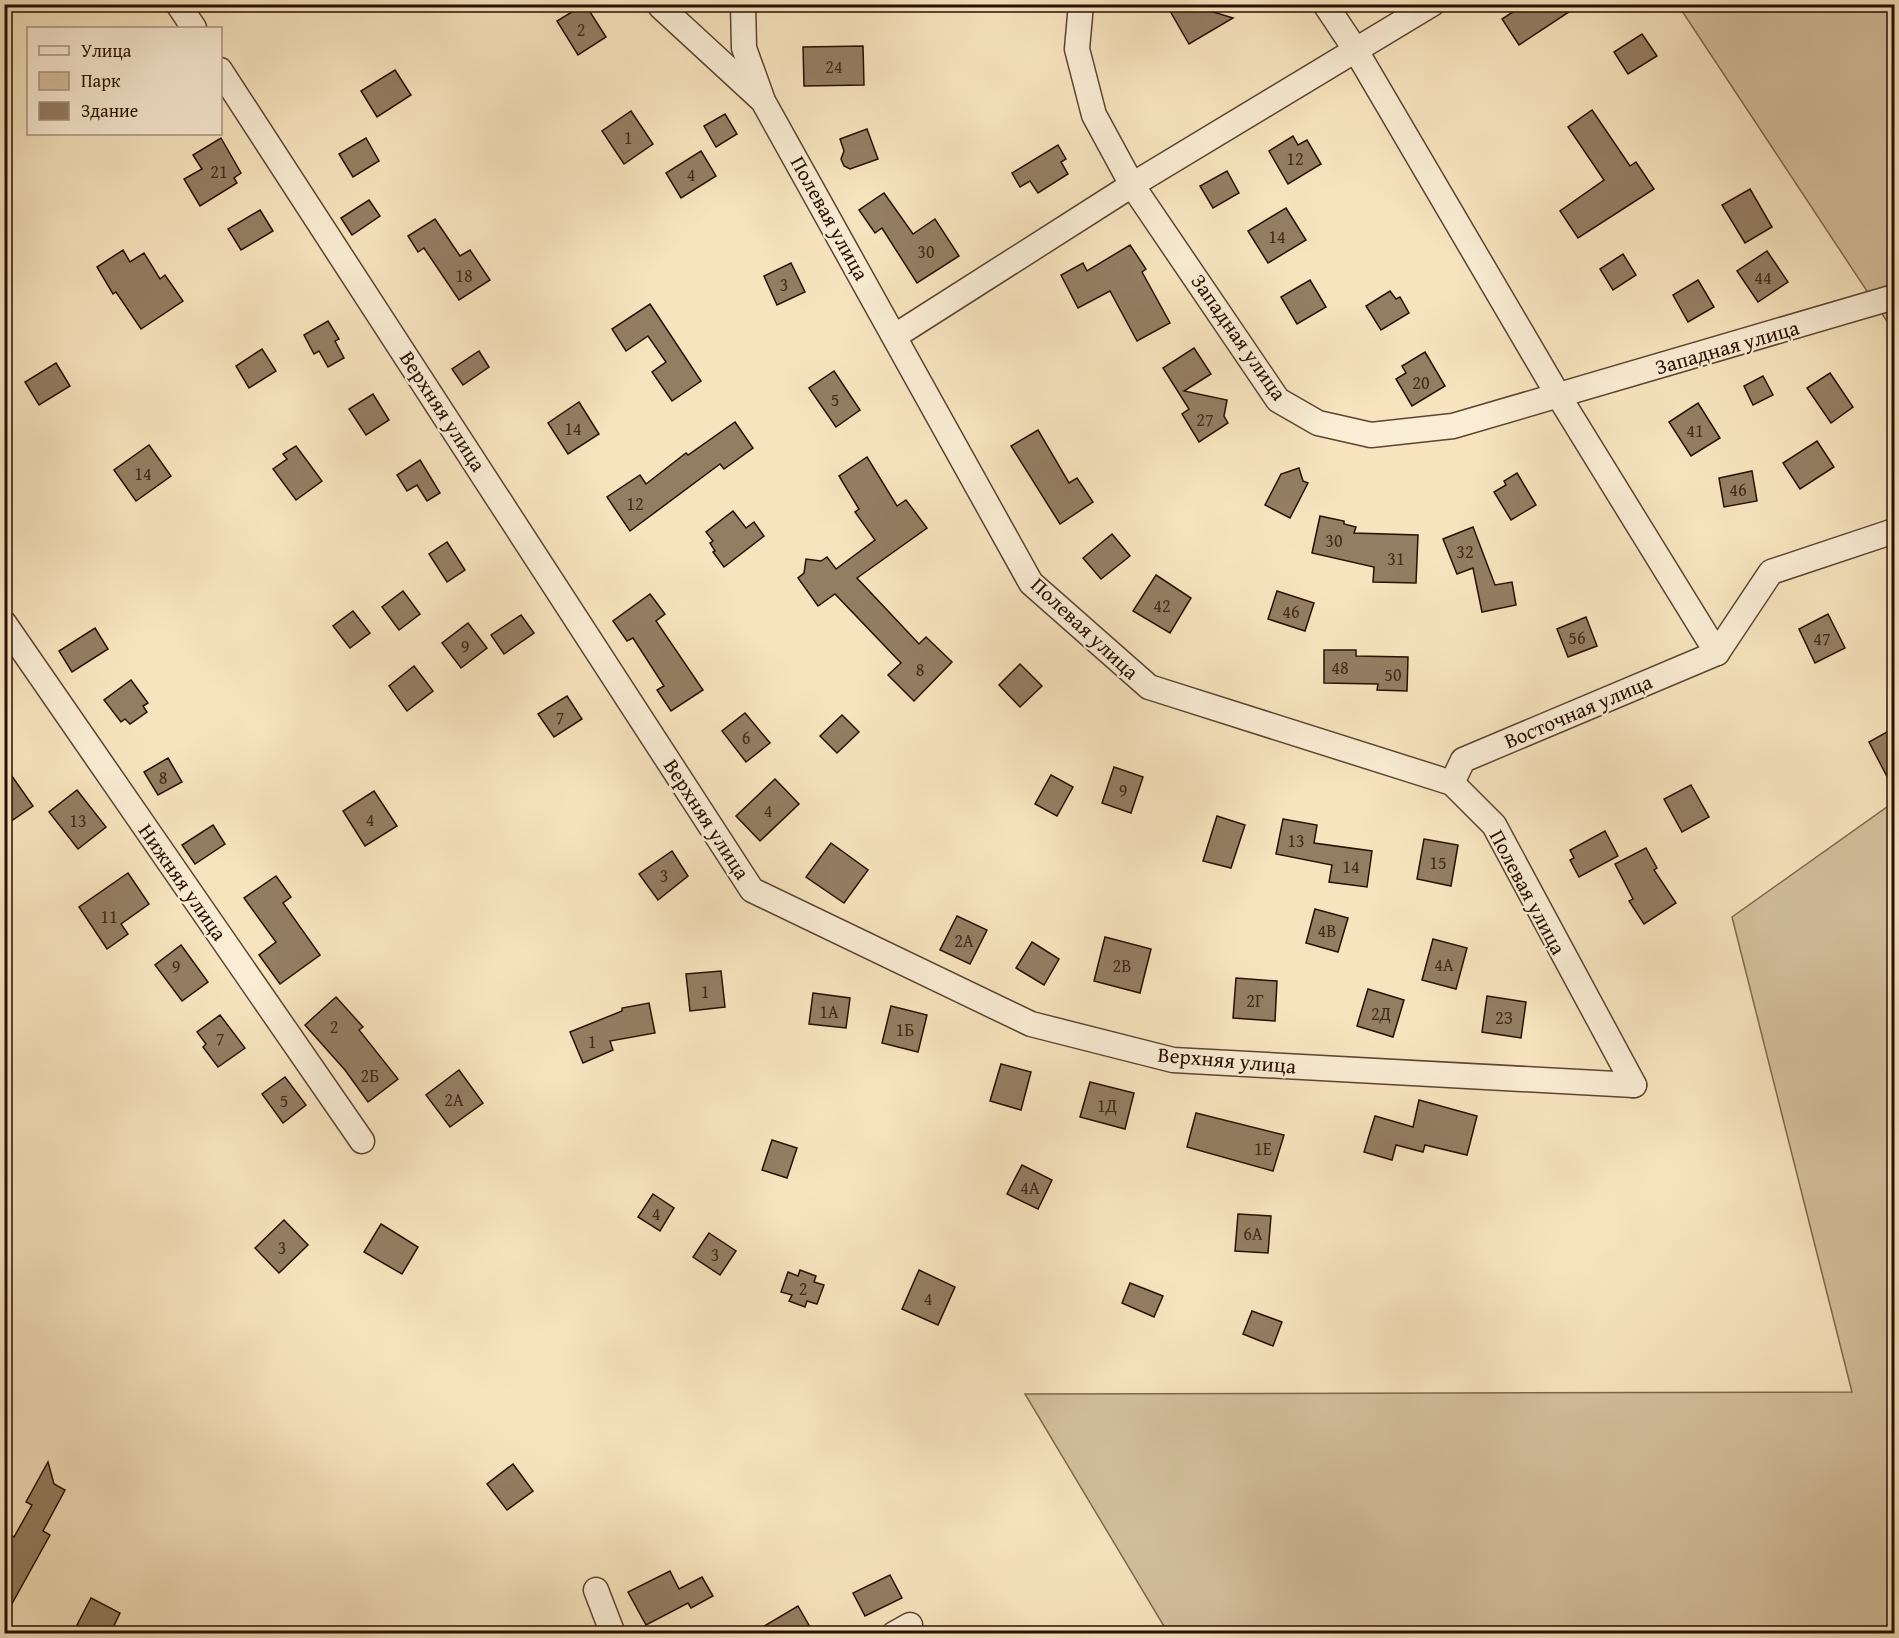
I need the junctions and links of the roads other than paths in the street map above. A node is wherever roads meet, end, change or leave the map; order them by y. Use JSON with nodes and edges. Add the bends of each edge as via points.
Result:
{"nodes":[{"id":1,"x":178,"y":4,"type":"edge"},
{"id":2,"x":743,"y":4,"type":"edge"},
{"id":3,"x":1081,"y":4,"type":"edge"},
{"id":4,"x":1325,"y":4,"type":"edge"},
{"id":5,"x":1432,"y":4,"type":"edge"},
{"id":6,"x":661,"y":7,"type":"dead end"},
{"id":7,"x":193,"y":27,"type":"edge"},
{"id":8,"x":1355,"y":49,"type":"junction"},
{"id":9,"x":222,"y":72,"type":"edge"},
{"id":10,"x":763,"y":101,"type":"junction"},
{"id":11,"x":1132,"y":185,"type":"junction"},
{"id":12,"x":1894,"y":297,"type":"edge"},
{"id":13,"x":895,"y":336,"type":"junction"},
{"id":14,"x":1558,"y":395,"type":"junction"},
{"id":15,"x":1894,"y":531,"type":"edge"},
{"id":16,"x":4,"y":623,"type":"edge"},
{"id":17,"x":1717,"y":653,"type":"junction"},
{"id":18,"x":1452,"y":783,"type":"junction"},
{"id":19,"x":1634,"y":1085,"type":"joint"},
{"id":20,"x":362,"y":1141,"type":"dead end"},
{"id":21,"x":596,"y":1590,"type":"dead end"},
{"id":22,"x":613,"y":1634,"type":"edge"}],
"edges":[{"from":1,"to":7,"type":"street"},
{"from":2,"to":10,"type":"street","via":[[744,48]]},
{"from":3,"to":11,"type":"street","name":"Западная улица","via":[[1077,49],[1094,115]]},
{"from":4,"to":8,"type":"street"},
{"from":5,"to":8,"type":"street"},
{"from":6,"to":10,"type":"street","name":"Полевая улица"},
{"from":8,"to":11,"type":"street"},
{"from":8,"to":14,"type":"street"},
{"from":9,"to":19,"type":"street","name":"Верхняя улица","via":[[752,890],[1031,1024],[1173,1060]]},
{"from":10,"to":13,"type":"street","name":"Полевая улица"},
{"from":11,"to":13,"type":"street"},
{"from":11,"to":14,"type":"street","name":"Западная улица","via":[[1278,400],[1318,423],[1371,435],[1453,426]]},
{"from":12,"to":14,"type":"street","name":"Западная улица"},
{"from":13,"to":18,"type":"street","name":"Полевая улица","via":[[1031,583],[1149,687]]},
{"from":14,"to":17,"type":"street"},
{"from":15,"to":17,"type":"street","via":[[1771,572]]},
{"from":16,"to":20,"type":"street","name":"Нижняя улица"},
{"from":17,"to":18,"type":"street","name":"Восточная улица","via":[[1463,760]]},
{"from":18,"to":19,"type":"street","name":"Полевая улица","via":[[1494,825]]},
{"from":21,"to":22,"type":"street"}]}
